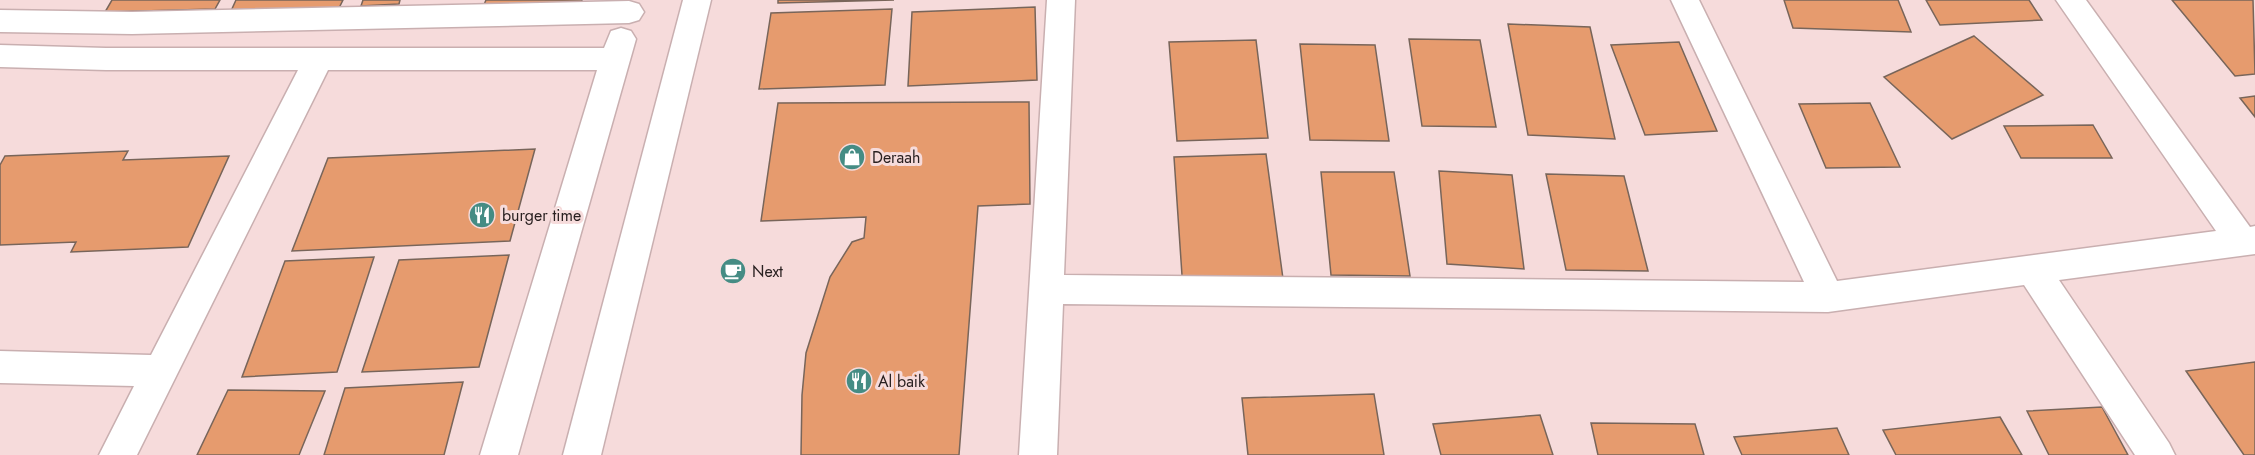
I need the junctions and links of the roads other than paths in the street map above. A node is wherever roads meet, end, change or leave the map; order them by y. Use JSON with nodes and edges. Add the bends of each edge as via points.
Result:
{"nodes":[{"id":1,"x":697,"y":0,"type":"edge"},
{"id":2,"x":1061,"y":0,"type":"edge"},
{"id":3,"x":1685,"y":0,"type":"edge"},
{"id":4,"x":2070,"y":0,"type":"edge"},
{"id":5,"x":631,"y":6,"type":"edge"},
{"id":6,"x":16,"y":14,"type":"edge"},
{"id":7,"x":0,"y":56,"type":"edge"},
{"id":8,"x":319,"y":59,"type":"junction"},
{"id":9,"x":615,"y":59,"type":"junction"},
{"id":10,"x":2248,"y":241,"type":"edge"},
{"id":11,"x":2034,"y":270,"type":"junction"},
{"id":12,"x":1046,"y":289,"type":"junction"},
{"id":13,"x":1828,"y":297,"type":"junction"},
{"id":14,"x":0,"y":367,"type":"edge"},
{"id":15,"x":160,"y":371,"type":"junction"},
{"id":16,"x":118,"y":455,"type":"edge"},
{"id":17,"x":499,"y":455,"type":"edge"},
{"id":18,"x":582,"y":455,"type":"edge"},
{"id":19,"x":1038,"y":455,"type":"edge"},
{"id":20,"x":2156,"y":455,"type":"edge"}],
"edges":[{"from":1,"to":18,"type":"street"},
{"from":2,"to":12,"type":"street"},
{"from":3,"to":13,"type":"street"},
{"from":4,"to":10,"type":"street"},
{"from":5,"to":6,"type":"street","via":[[132,23]]},
{"from":5,"to":9,"type":"street"},
{"from":7,"to":8,"type":"street"},
{"from":8,"to":9,"type":"street"},
{"from":8,"to":15,"type":"street"},
{"from":9,"to":17,"type":"street"},
{"from":10,"to":11,"type":"street"},
{"from":11,"to":13,"type":"street"},
{"from":11,"to":20,"type":"street"},
{"from":12,"to":13,"type":"street"},
{"from":12,"to":19,"type":"street"},
{"from":14,"to":15,"type":"street"},
{"from":15,"to":16,"type":"street"}]}
